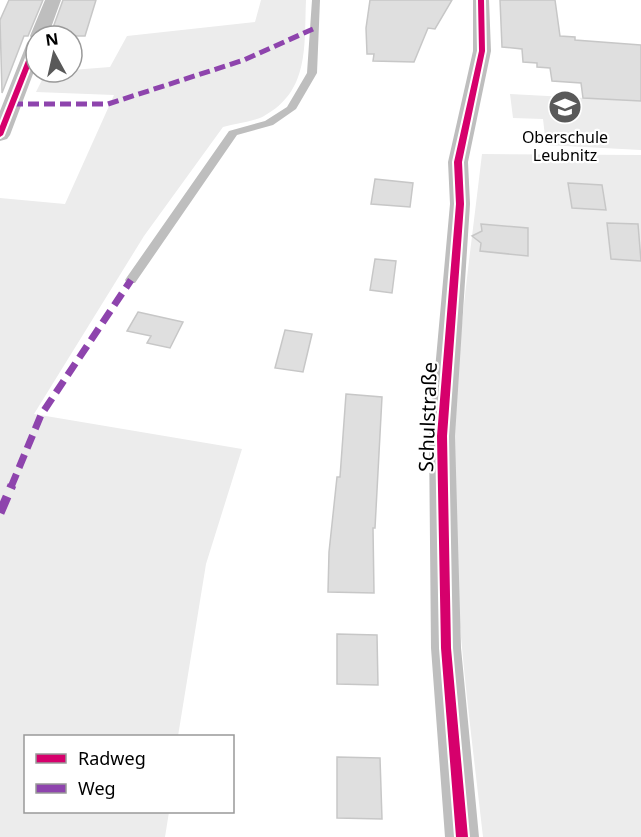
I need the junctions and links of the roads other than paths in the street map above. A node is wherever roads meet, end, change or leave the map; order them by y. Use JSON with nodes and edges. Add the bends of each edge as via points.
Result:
{"nodes":[{"id":1,"x":53,"y":0,"type":"edge"},
{"id":2,"x":316,"y":0,"type":"edge"},
{"id":3,"x":481,"y":0,"type":"edge"},
{"id":4,"x":44,"y":24,"type":"edge"},
{"id":5,"x":24,"y":74,"type":"edge"},
{"id":6,"x":0,"y":135,"type":"edge"},
{"id":7,"x":131,"y":280,"type":"dead end"},
{"id":8,"x":462,"y":837,"type":"edge"}],
"edges":[{"from":1,"to":4,"type":"street"},
{"from":2,"to":7,"type":"lane","via":[[312,73],[291,109],[269,123],[233,133]]},
{"from":3,"to":8,"type":"street","name":"Schulstraße","via":[[482,51],[458,162],[460,204],[442,436],[446,648]]},
{"from":5,"to":6,"type":"street"}]}
